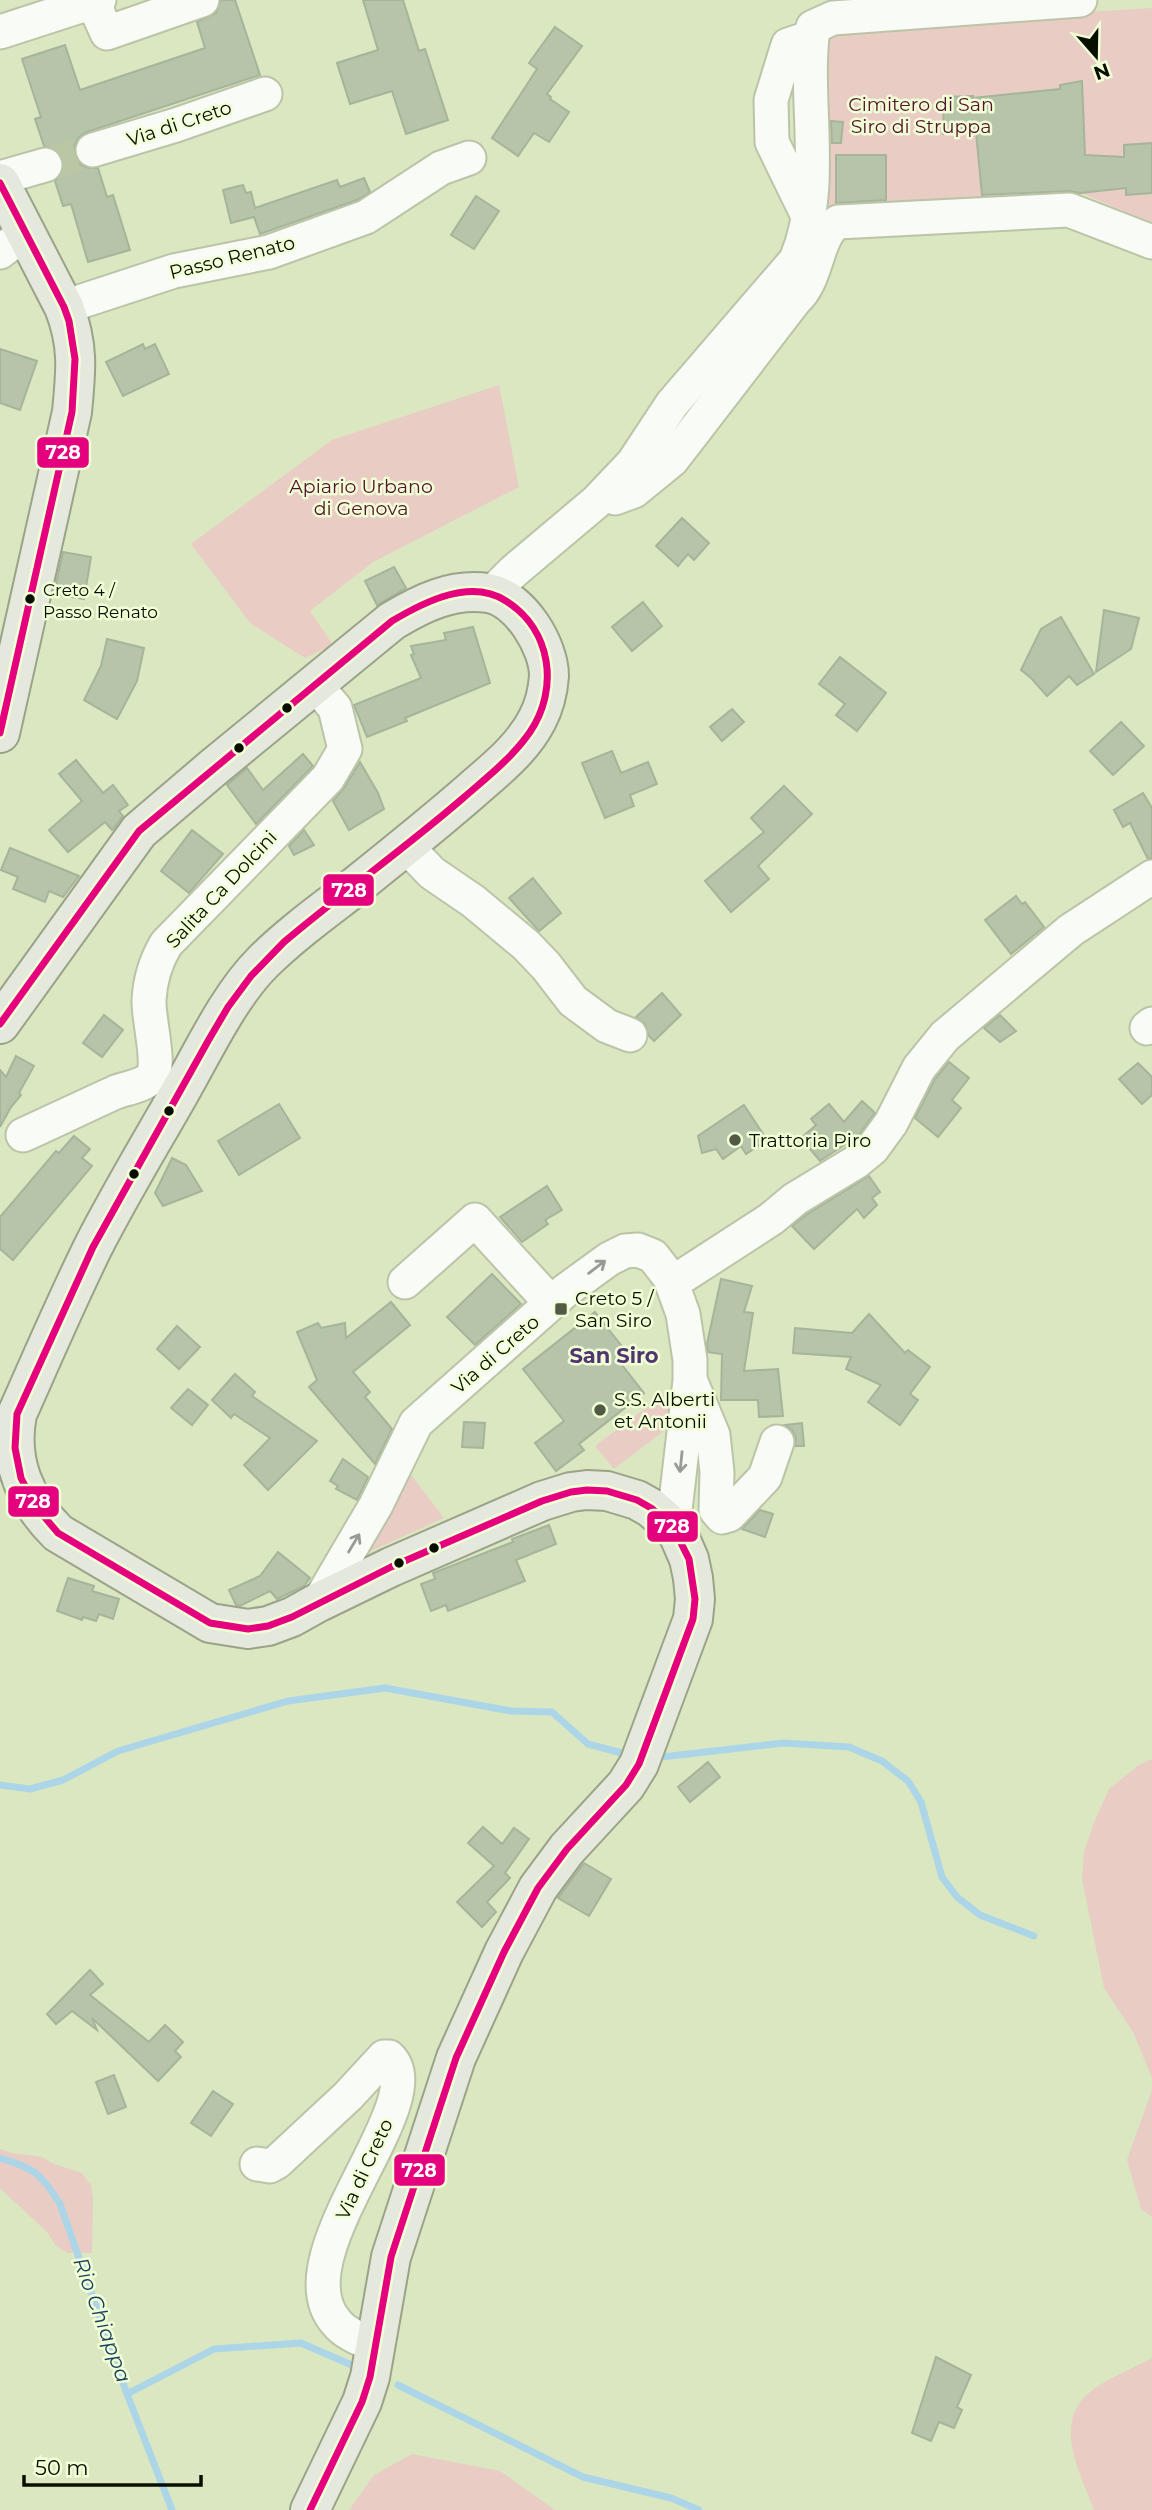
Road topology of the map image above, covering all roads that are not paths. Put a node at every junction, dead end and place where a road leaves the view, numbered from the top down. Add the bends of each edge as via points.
1 (202, 0) edge
2 (1080, 0) edge
3 (96, 1) edge
4 (0, 32) edge
5 (265, 94) dead end
6 (93, 150) tunnel mouth
7 (469, 158) dead end
8 (45, 165) tunnel mouth
9 (0, 178) edge
10 (0, 184) edge
11 (1152, 242) edge
12 (13, 243) edge
13 (64, 307) junction
14 (596, 502) junction
15 (492, 593) junction
16 (8, 660) edge
17 (325, 696) junction
18 (0, 733) edge
19 (407, 847) junction
20 (1152, 877) edge
21 (0, 1024) edge
22 (630, 1035) dead end
23 (23, 1135) dead end
24 (713, 1242) dead end
25 (670, 1278) junction
26 (405, 1282) dead end
27 (551, 1303) junction
28 (690, 1381) junction
29 (777, 1442) dead end
30 (673, 1527) junction
31 (318, 1602) junction
32 (257, 2164) dead end
33 (377, 2346) junction
34 (310, 2510) edge

1 - 3 street via 107,33
2 - 14 street via 833,18 813,27 812,37 788,46 771,100 772,142 807,214 805,239 796,260 672,404 633,463
3 - 4 street
5 - 6 street, Via di Creto
7 - 13 street, Passo Renato via 441,168 366,217 269,252 174,271
8 - 9 street
10 - 12 main road
11 - 14 street via 1069,210 838,222 826,232 806,291 673,460 634,491
12 - 13 main road
13 - 16 main road via 76,347 72,412
14 - 15 street
15 - 17 main road via 444,596 392,621
15 - 19 main road via 520,612 542,645 549,676 545,699 523,742
16 - 18 main road
17 - 21 main road via 139,831
17 - 23 street, Salita Ca Dolcini via 345,749 328,778 188,920 159,956 149,998 157,1065 153,1076
19 - 22 street via 432,873 526,945 573,1001 607,1026
19 - 31 main road via 293,936 248,978 94,1246 17,1414 13,1437 26,1492 58,1533 210,1623 248,1629 268,1626
20 - 25 street via 1071,930 945,1036 919,1068 872,1149 683,1276
24 - 25 street via 685,1260
27 -> 25 street, Via di Creto via 625,1251 653,1256
25 - 28 street, Via di Creto via 683,1314
26 - 27 street via 475,1220
31 -> 27 street, Via di Creto via 376,1505 416,1423
28 - 29 street via 713,1435 716,1510 722,1517 765,1478
28 -> 30 street, Via di Creto
30 - 31 main road via 637,1500 607,1491 570,1492 542,1501 394,1573
30 - 33 main road via 691,1568 693,1619 639,1764 626,1786 567,1849 538,1888 456,2058 391,2257
32 - 33 street, Via di Creto via 276,2162 384,2057 393,2060 398,2081 388,2122 333,2239 323,2284 325,2302 336,2323
33 - 34 main road via 362,2402

